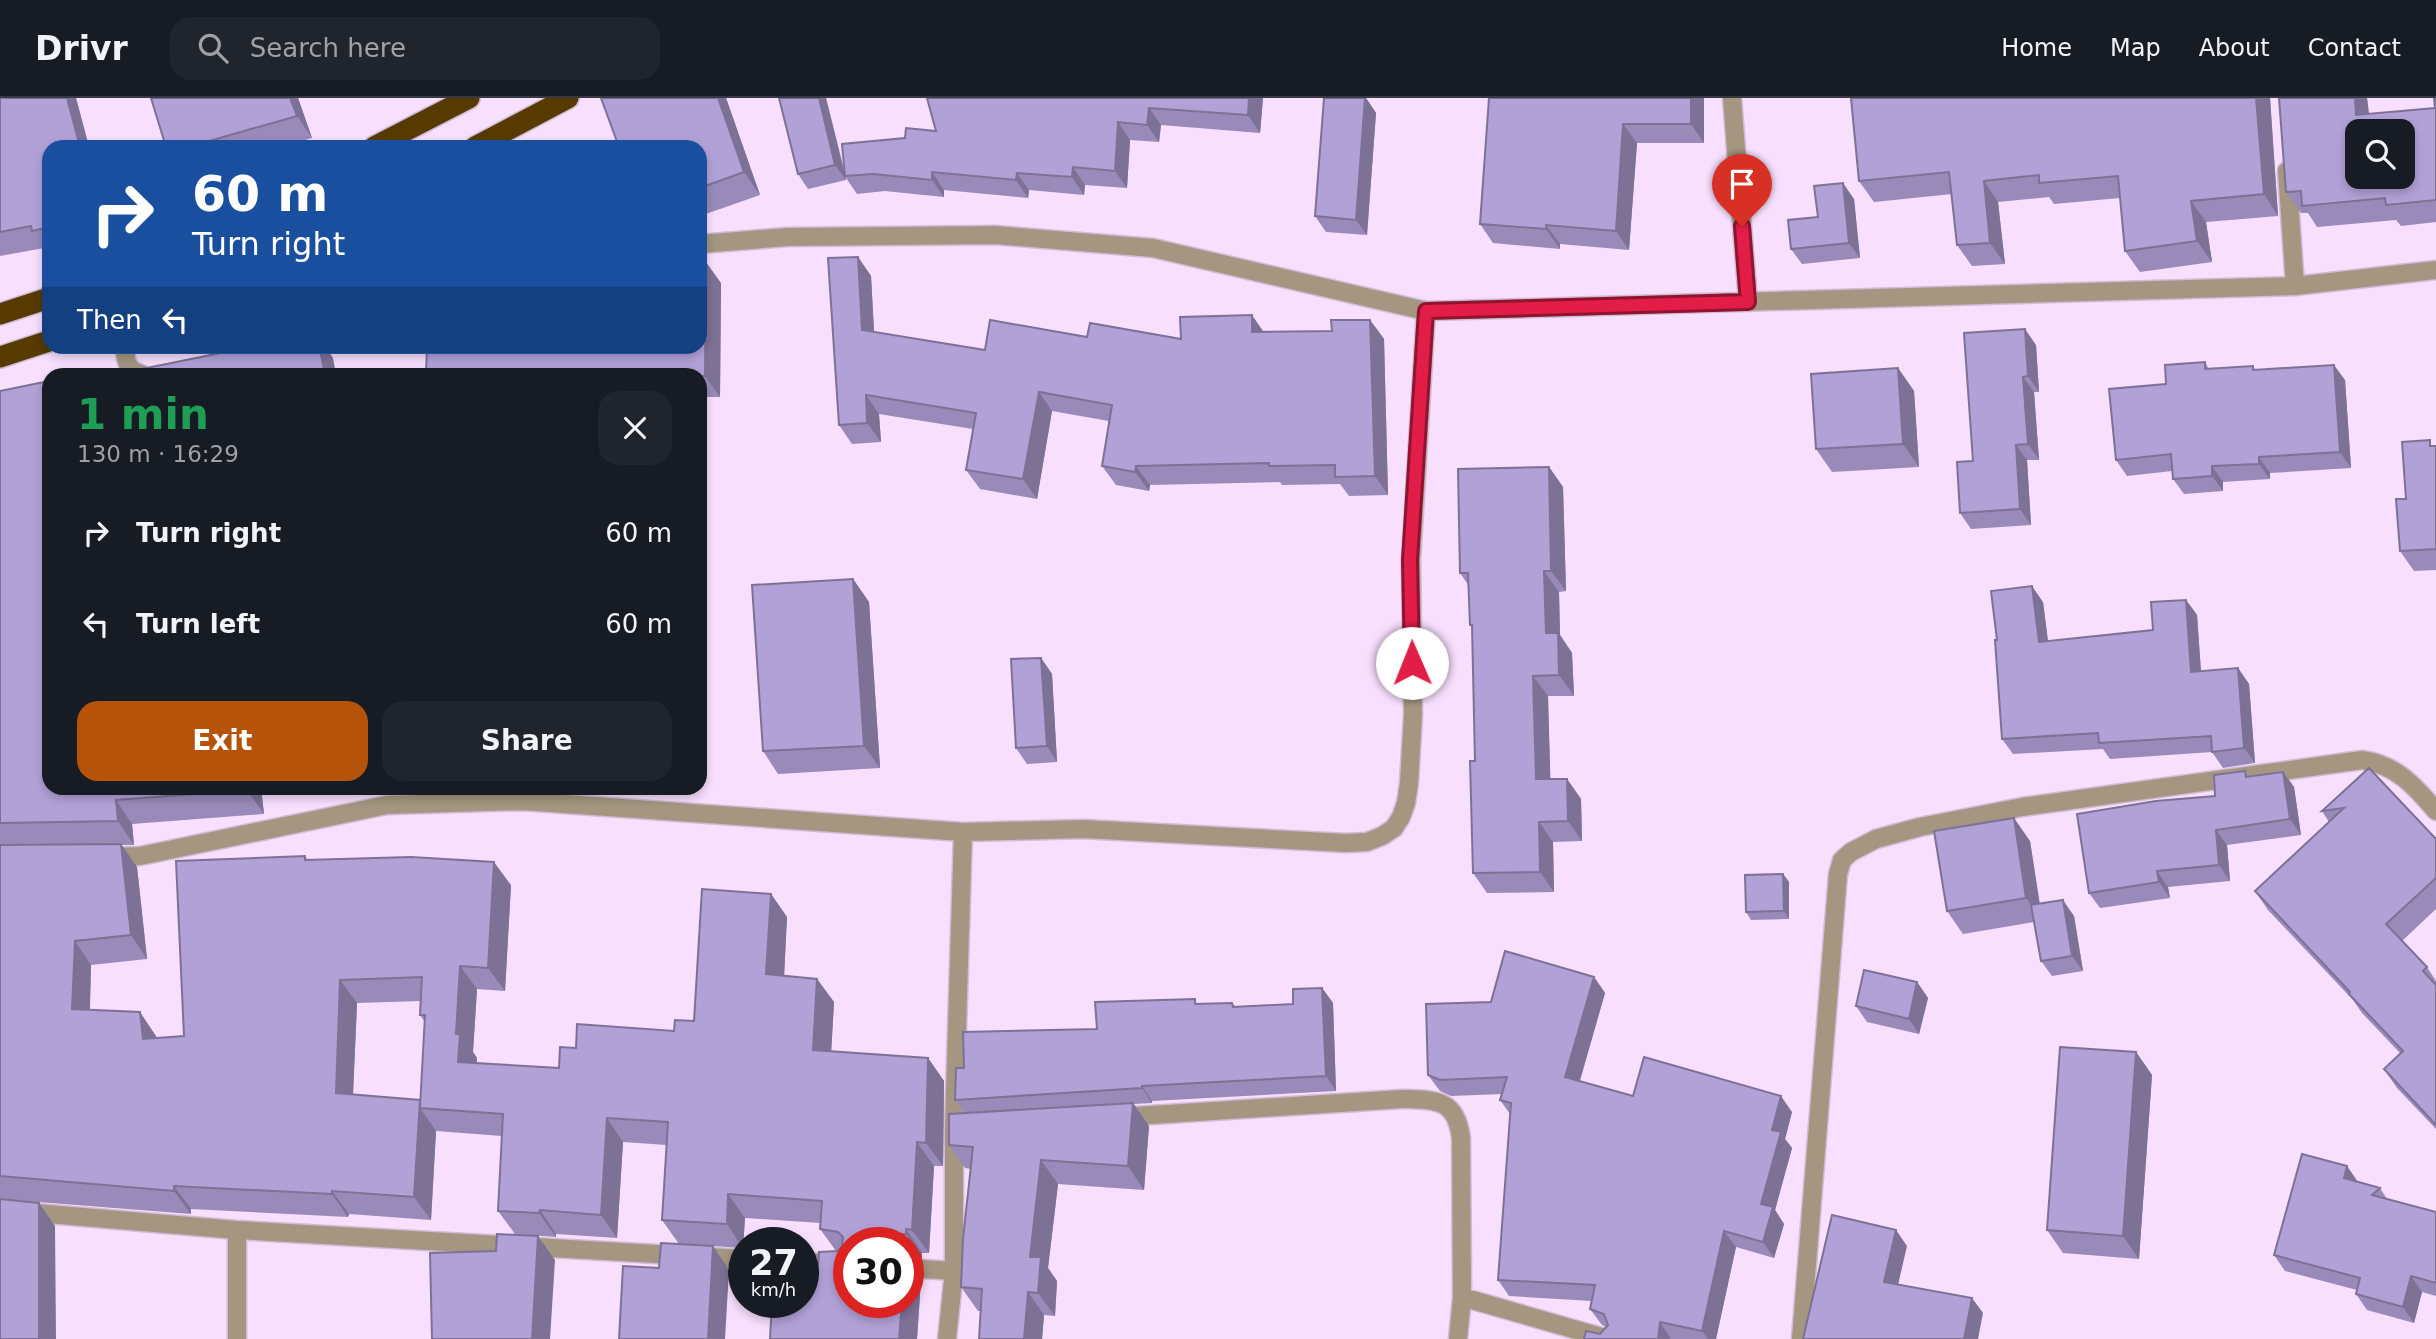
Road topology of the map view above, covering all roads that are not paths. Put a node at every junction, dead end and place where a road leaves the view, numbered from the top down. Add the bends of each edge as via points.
1 (469, 98) edge
2 (568, 98) edge
3 (1732, 98) edge
4 (388, 140) edge
5 (488, 140) edge
6 (2285, 152) edge
7 (707, 243) edge
8 (2436, 270) edge
9 (2295, 286) junction
10 (42, 300) edge
11 (1748, 302) junction
12 (1426, 311) junction
13 (0, 314) edge
14 (42, 343) edge
15 (0, 357) edge
16 (2436, 811) edge
17 (963, 832) junction
18 (89, 857) edge
19 (1107, 1118) edge
20 (0, 1210) edge
21 (237, 1230) junction
22 (728, 1258) edge
23 (924, 1269) edge
24 (954, 1271) junction
25 (1462, 1297) junction
26 (1598, 1338) edge
27 (237, 1339) edge
28 (947, 1339) edge
29 (1458, 1339) edge
30 (1801, 1339) edge

1 - 4 highway
2 - 5 highway
3 - 11 street
6 - 9 street
7 - 12 street via 787,237 995,235 1153,248
8 - 9 street
9 - 11 street
10 - 13 highway
11 - 12 street
12 - 17 street via 1410,560 1413,715 1409,783 1394,828 1367,842 1346,843 1083,829
14 - 15 highway
16 - 30 street via 2396,771 2362,760 2022,807 1920,827 1876,839 1851,852 1842,860 1838,874
17 - 18 street via 495,801 387,805 141,856
17 - 24 street via 961,1127
19 - 25 street via 1402,1099 1438,1101 1456,1114 1461,1138
20 - 21 street
21 - 22 street
21 - 27 street
23 - 24 street
24 - 28 street
25 - 26 street
25 - 29 street

